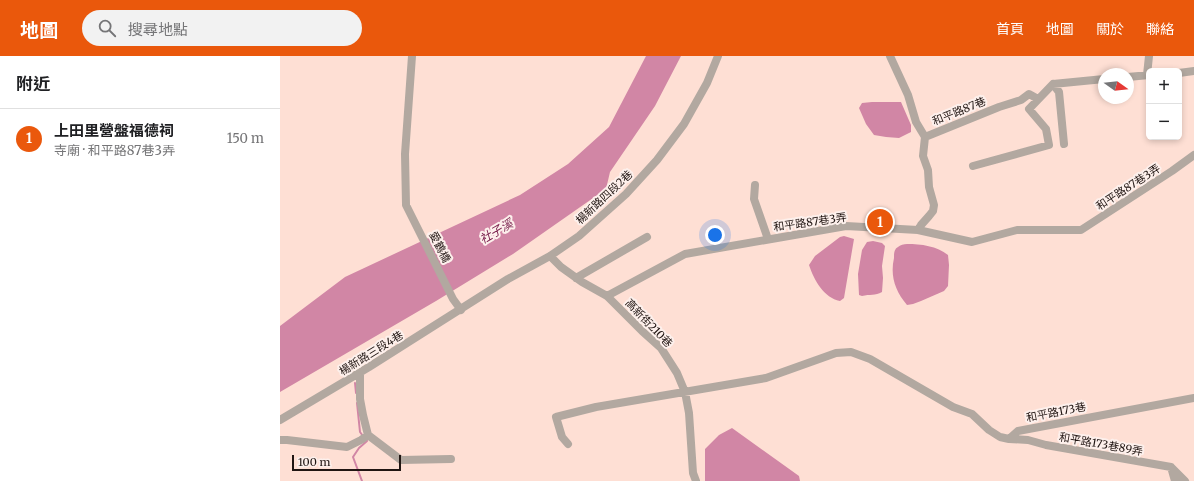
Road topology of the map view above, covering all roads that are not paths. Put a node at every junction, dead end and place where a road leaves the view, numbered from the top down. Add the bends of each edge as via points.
1 (412, 56) edge
2 (718, 56) edge
3 (890, 56) edge
4 (1149, 56) edge
5 (1148, 68) edge
6 (1194, 71) edge
7 (1182, 73) edge
8 (1146, 75) edge
9 (1134, 76) edge
10 (1098, 80) edge
11 (1053, 84) junction
12 (1038, 99) junction
13 (925, 137) junction
14 (1064, 144) dead end
15 (1194, 155) edge
16 (973, 166) dead end
17 (755, 185) dead end
18 (918, 230) junction
19 (647, 237) dead end
20 (768, 239) junction
21 (550, 256) junction
22 (576, 278) junction
23 (607, 296) junction
24 (461, 310) junction
25 (360, 373) junction
26 (684, 392) junction
27 (1194, 398) edge
28 (280, 420) edge
29 (368, 435) junction
30 (1009, 439) junction
31 (280, 440) edge
32 (568, 444) dead end
33 (451, 459) dead end
34 (1171, 467) junction
35 (696, 481) edge
36 (1175, 481) edge
37 (1185, 481) edge

1 - 24 street, 愛鶴橋 via 405,154 406,205
2 - 21 street, 楊新路四段2巷 via 707,84 684,124 658,160 626,194 579,236
3 - 13 street, 和平路87巷 via 908,95 916,122
4 - 5 street
6 - 7 street
8 - 9 street
10 - 11 street
11 - 12 street
11 - 14 street via 1059,92
12 - 13 street, 和平路87巷 via 1029,94 1021,100
12 - 16 street via 1029,109 1046,129 1049,145
13 - 18 street via 923,156 934,205 933,211
15 - 18 street, 和平路87巷3弄 via 1081,230 1017,230 972,242
17 - 20 street via 754,198
18 - 20 street, 和平路87巷3弄 via 846,226
19 - 22 street
20 - 23 street, 和平路87巷3弄 via 685,254
21 - 22 street, 高新街210巷
21 - 24 street, 楊新路四段2巷 via 508,279
22 - 23 street, 高新街210巷
23 - 26 street, 高新街210巷 via 661,348 677,373
24 - 25 street, 楊新路三段4巷
25 - 28 street, 楊新路三段4巷
25 - 29 street via 360,399
26 - 30 street via 766,378 836,353 851,352 870,358 953,407 972,414 989,430
26 - 32 street via 596,407 556,417 562,437
26 - 35 street, 高新街210巷 via 690,413 693,473
27 - 30 street, 和平路173巷 via 1018,431
29 - 31 street via 347,447
29 - 33 street via 401,460
30 - 34 street, 和平路173巷89弄 via 1028,440
34 - 36 street
34 - 37 street

